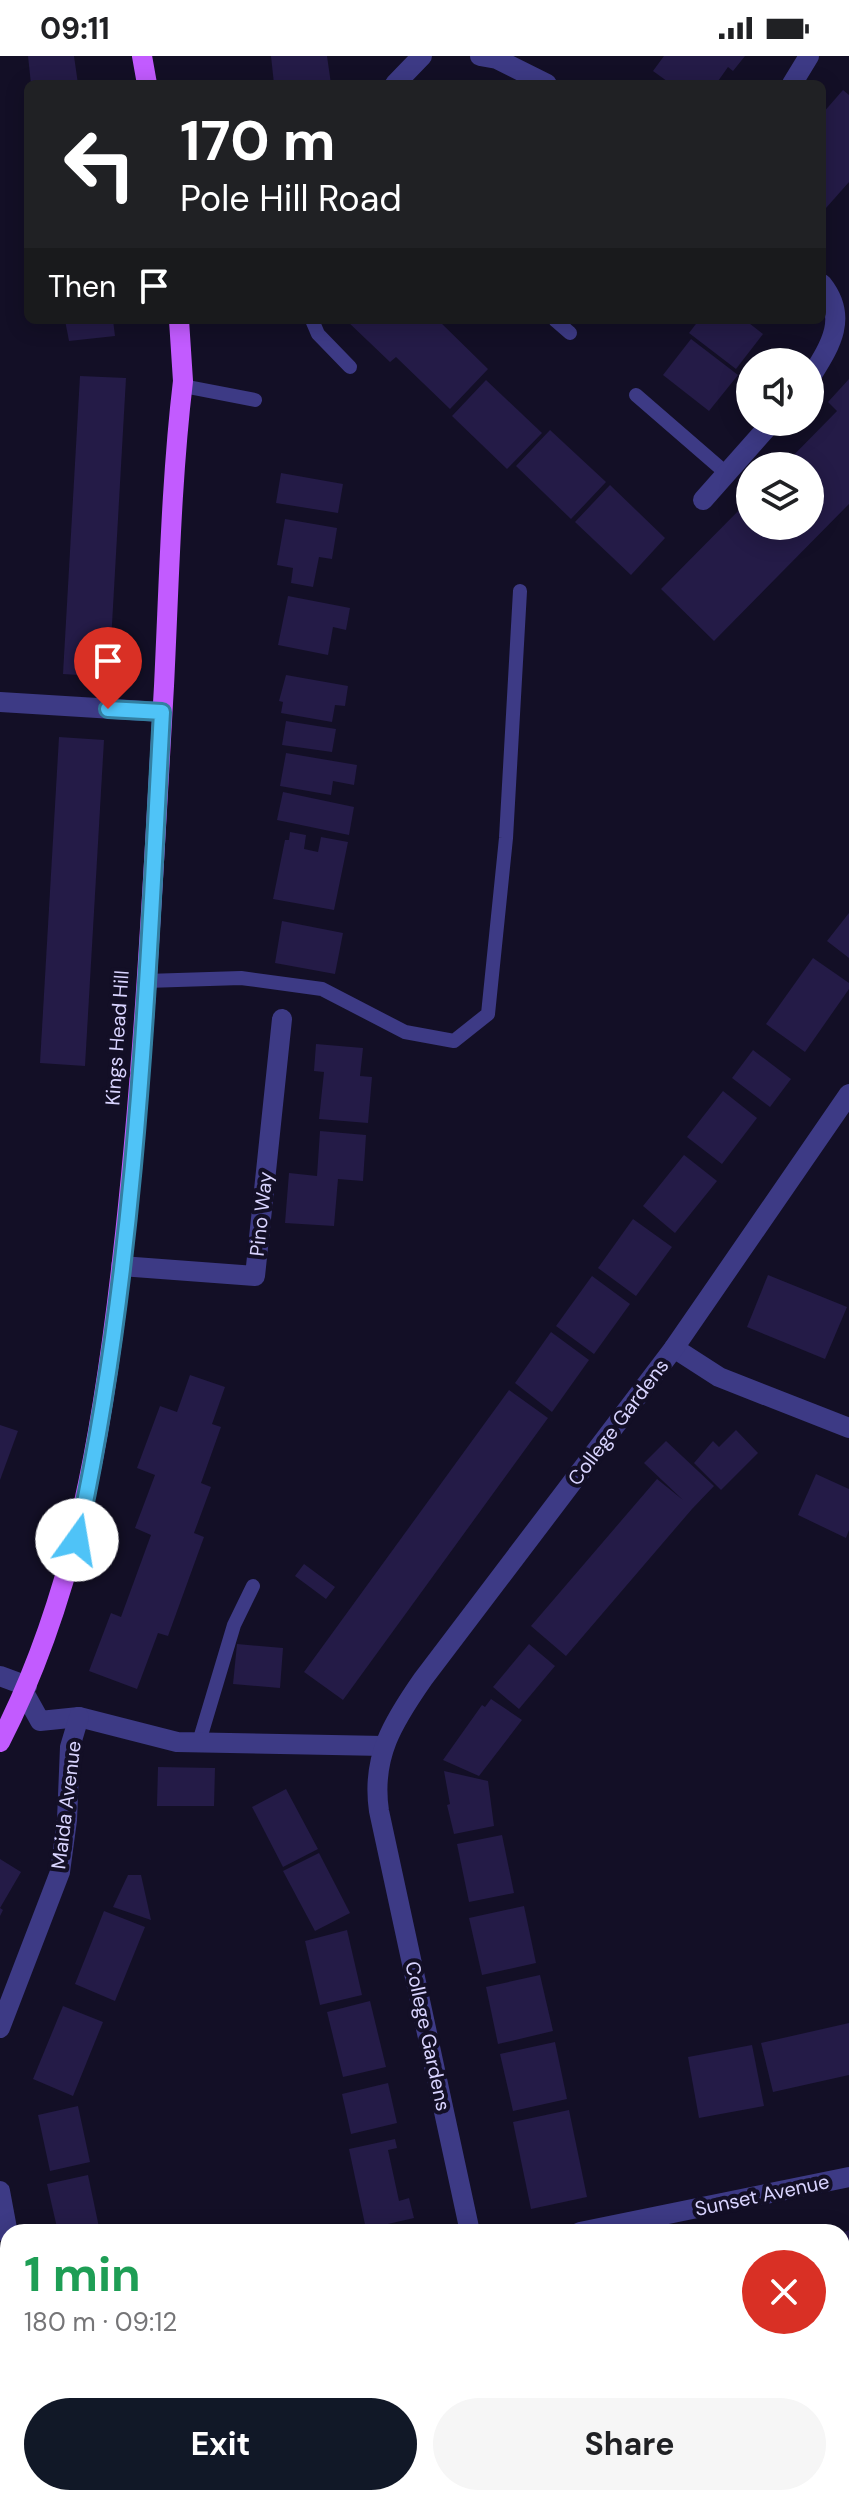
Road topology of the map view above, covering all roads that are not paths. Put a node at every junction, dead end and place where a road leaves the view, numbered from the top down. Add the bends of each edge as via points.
1 (142, 56) edge
2 (422, 56) edge
3 (480, 56) edge
4 (809, 56) edge
5 (146, 80) edge
6 (399, 80) edge
7 (539, 80) edge
8 (794, 80) edge
9 (826, 289) edge
10 (843, 319) edge
11 (179, 324) edge
12 (314, 324) edge
13 (560, 324) edge
14 (570, 333) dead end
15 (824, 356) edge
16 (350, 367) dead end
17 (183, 386) junction
18 (636, 395) dead end
19 (255, 400) dead end
20 (759, 436) edge
21 (726, 473) junction
22 (703, 500) dead end
23 (520, 591) dead end
24 (0, 702) edge
25 (162, 712) junction
26 (146, 981) junction
27 (282, 1019) dead end
28 (849, 1094) edge
29 (121, 1266) junction
30 (674, 1348) junction
31 (849, 1428) edge
32 (253, 1586) dead end
33 (0, 1676) edge
34 (26, 1690) junction
35 (79, 1717) junction
36 (0, 1742) edge
37 (199, 1742) junction
38 (384, 1746) junction
39 (0, 2028) edge
40 (849, 2177) edge
41 (0, 2191) edge
42 (6, 2224) edge
43 (468, 2224) edge
44 (619, 2224) edge

1 - 5 main road
2 - 6 street
3 - 7 street
4 - 8 street
9 - 10 street
10 - 15 street
11 - 17 main road, Kings Head Hill
12 - 16 lane
13 - 14 lane
17 - 19 lane
17 - 25 main road, Kings Head Hill
18 - 21 lane
20 - 21 street
21 - 22 street
23 - 26 lane via 506,838 488,1014 454,1041 405,1032 322,989 241,978
24 - 25 street
25 - 26 main road, Kings Head Hill
26 - 29 main road, Kings Head Hill
27 - 29 street, Pino Way via 255,1276
28 - 30 street, College Gardens
29 - 34 main road, Kings Head Hill via 108,1381 77,1540
30 - 31 street via 719,1377
30 - 38 street, College Gardens via 423,1679
32 - 37 lane via 234,1625
33 - 34 street
34 - 35 street via 40,1721
34 - 36 main road, Kings Head Hill
35 - 37 street via 177,1742
35 - 39 street, Maida Avenue via 70,1747 60,1872
37 - 38 street
38 - 43 street, College Gardens via 375,1787 379,1811
40 - 44 street, Sunset Avenue
41 - 42 street

